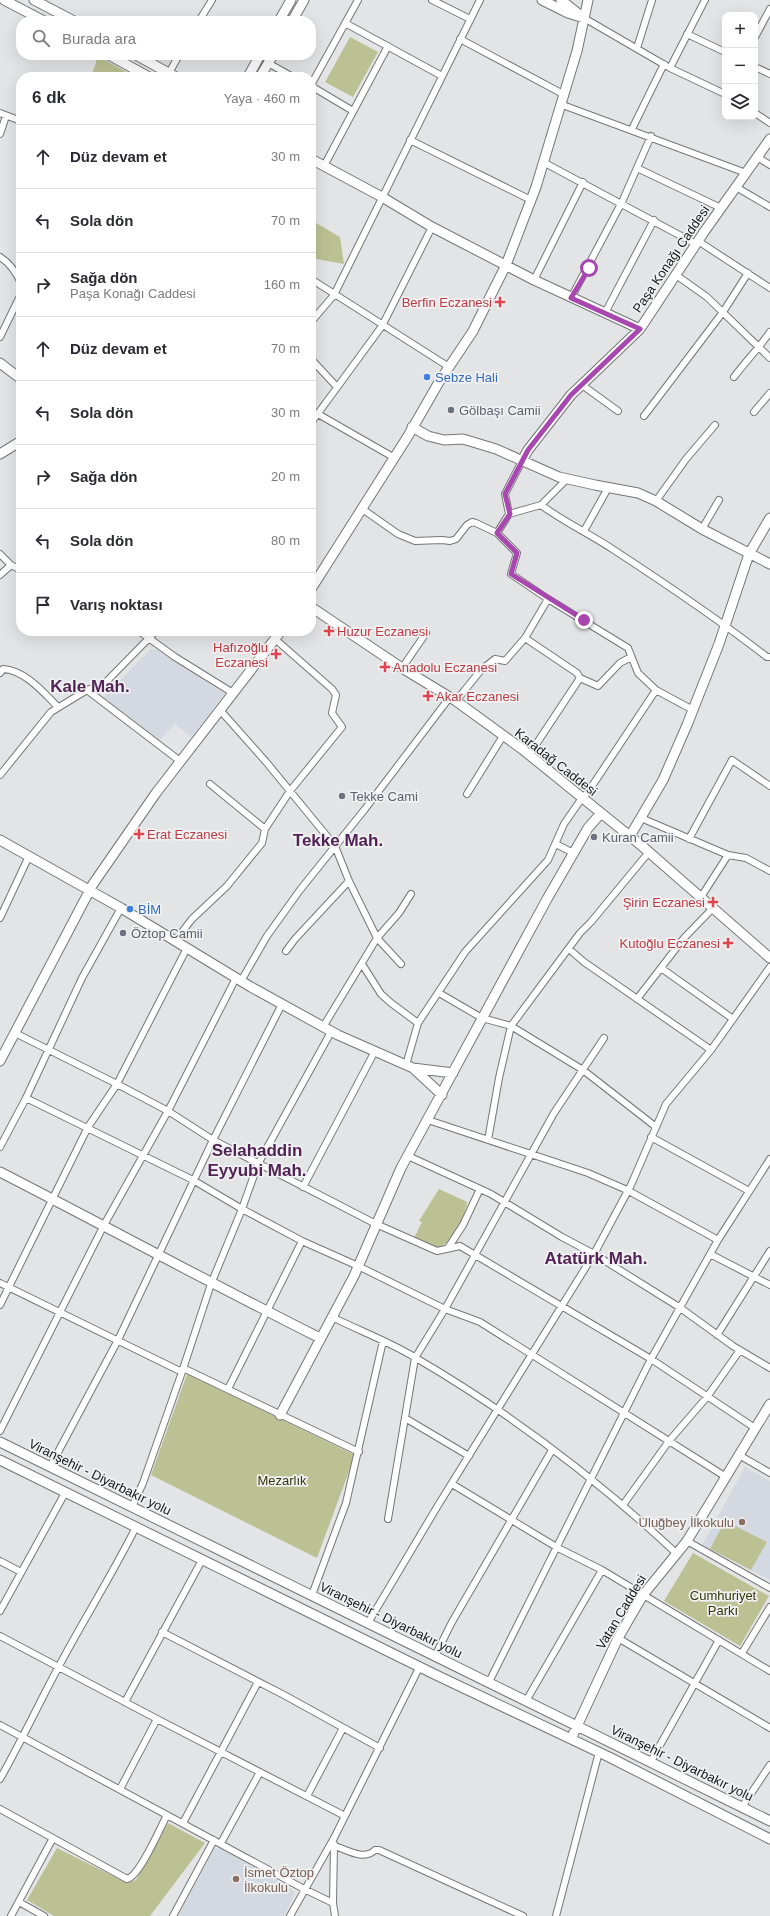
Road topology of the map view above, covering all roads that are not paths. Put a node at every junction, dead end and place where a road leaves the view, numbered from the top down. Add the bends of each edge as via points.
1 (4, 0) edge
2 (34, 0) edge
3 (212, 0) edge
4 (291, 0) edge
5 (304, 0) edge
6 (358, 0) edge
7 (432, 0) edge
8 (480, 0) edge
9 (542, 0) edge
10 (561, 0) edge
11 (588, 0) edge
12 (652, 0) edge
13 (705, 0) edge
14 (770, 10) edge
15 (34, 16) edge
16 (64, 16) edge
17 (202, 16) edge
18 (282, 16) edge
19 (295, 16) edge
20 (584, 18) junction
21 (470, 19) junction
22 (345, 23) junction
23 (758, 32) edge
24 (687, 34) junction
25 (460, 39) junction
26 (388, 46) junction
27 (637, 48) junction
28 (722, 51) edge
29 (118, 60) edge
30 (145, 60) edge
31 (178, 60) edge
32 (257, 60) edge
33 (270, 60) edge
34 (268, 64) junction
35 (664, 64) junction
36 (670, 68) junction
37 (758, 68) edge
38 (141, 72) edge
39 (167, 72) edge
40 (174, 72) edge
41 (251, 72) edge
42 (263, 72) edge
43 (283, 72) edge
44 (770, 74) edge
45 (442, 76) junction
46 (316, 77) edge
47 (316, 89) edge
48 (722, 93) edge
49 (563, 94) junction
50 (560, 104) junction
51 (353, 112) junction
52 (3, 115) edge
53 (758, 115) edge
54 (16, 119) edge
55 (770, 123) edge
56 (632, 129) junction
57 (0, 134) edge
58 (651, 136) junction
59 (770, 139) edge
60 (410, 140) junction
61 (758, 157) junction
62 (316, 162) edge
63 (543, 162) junction
64 (770, 165) edge
65 (324, 166) junction
66 (637, 168) junction
67 (746, 172) junction
68 (583, 182) junction
69 (736, 187) junction
70 (382, 197) junction
71 (531, 200) junction
72 (622, 202) junction
73 (770, 207) edge
74 (721, 208) junction
75 (654, 220) junction
76 (432, 227) junction
77 (697, 242) junction
78 (0, 257) edge
79 (506, 265) junction
80 (16, 273) edge
81 (748, 273) junction
82 (676, 275) junction
83 (534, 280) junction
84 (316, 282) edge
85 (770, 288) edge
86 (334, 295) junction
87 (571, 298) junction
88 (16, 304) edge
89 (605, 312) junction
90 (723, 312) junction
91 (316, 316) edge
92 (382, 326) junction
93 (640, 329) junction
94 (770, 332) edge
95 (0, 337) edge
96 (760, 347) junction
97 (770, 358) edge
98 (0, 363) edge
99 (316, 364) edge
100 (449, 367) junction
101 (16, 375) edge
102 (734, 377) dead end
103 (582, 385) junction
104 (337, 387) junction
105 (770, 393) edge
106 (618, 411) dead end
107 (754, 412) dead end
108 (318, 414) junction
109 (644, 416) dead end
110 (316, 417) edge
111 (715, 425) dead end
112 (412, 427) junction
113 (16, 444) edge
114 (0, 454) edge
115 (393, 457) junction
116 (523, 459) junction
117 (567, 478) junction
118 (608, 488) junction
119 (719, 500) dead end
120 (656, 501) junction
121 (541, 505) junction
122 (361, 508) junction
123 (510, 514) junction
124 (770, 518) edge
125 (702, 529) junction
126 (584, 531) junction
127 (497, 533) junction
128 (0, 554) edge
129 (749, 554) junction
130 (770, 563) edge
131 (11, 565) junction
132 (16, 568) edge
133 (0, 575) edge
134 (316, 581) edge
135 (548, 599) junction
136 (316, 609) edge
137 (726, 625) junction
138 (426, 634) dead end
139 (144, 636) edge
140 (152, 636) edge
141 (277, 636) edge
142 (525, 638) junction
143 (275, 639) junction
144 (148, 640) junction
145 (631, 657) junction
146 (770, 657) edge
147 (402, 668) junction
148 (0, 673) edge
149 (580, 678) junction
150 (88, 690) junction
151 (656, 690) junction
152 (233, 693) junction
153 (453, 699) junction
154 (58, 707) junction
155 (220, 710) junction
156 (693, 710) junction
157 (503, 736) junction
158 (529, 755) junction
159 (180, 761) junction
160 (0, 775) edge
161 (210, 784) dead end
162 (770, 786) edge
163 (290, 791) junction
164 (467, 794) dead end
165 (582, 798) junction
166 (600, 813) junction
167 (640, 818) junction
168 (265, 829) junction
169 (630, 836) junction
170 (689, 839) junction
171 (0, 840) edge
172 (556, 844) junction
173 (335, 846) junction
174 (649, 852) junction
175 (573, 853) junction
176 (728, 855) junction
177 (29, 856) junction
178 (770, 871) edge
179 (349, 881) junction
180 (90, 891) junction
181 (411, 894) dead end
182 (701, 897) junction
183 (121, 908) junction
184 (713, 908) junction
185 (0, 918) edge
186 (377, 938) junction
187 (176, 941) junction
188 (187, 948) junction
189 (569, 949) junction
190 (286, 951) dead end
191 (770, 958) edge
192 (362, 964) junction
193 (401, 964) dead end
194 (770, 967) edge
195 (661, 968) junction
196 (239, 980) junction
197 (439, 993) junction
198 (637, 999) junction
199 (282, 1004) junction
200 (482, 1018) junction
201 (733, 1019) junction
202 (418, 1023) junction
203 (510, 1026) junction
204 (327, 1029) junction
205 (15, 1032) junction
206 (604, 1038) dead end
207 (48, 1050) junction
208 (711, 1050) junction
209 (375, 1051) junction
210 (0, 1061) edge
211 (410, 1066) junction
212 (582, 1070) junction
213 (453, 1073) junction
214 (117, 1084) junction
215 (442, 1095) junction
216 (26, 1098) junction
217 (168, 1111) junction
218 (428, 1120) junction
219 (88, 1127) junction
220 (656, 1127) junction
221 (651, 1137) junction
222 (213, 1140) junction
223 (488, 1140) junction
224 (0, 1147) edge
225 (530, 1154) junction
226 (143, 1155) junction
227 (408, 1156) junction
228 (770, 1159) edge
229 (258, 1164) junction
230 (0, 1172) edge
231 (193, 1180) junction
232 (302, 1187) junction
233 (480, 1189) junction
234 (628, 1190) junction
235 (749, 1190) junction
236 (51, 1198) junction
237 (504, 1202) junction
238 (242, 1209) junction
239 (376, 1224) junction
240 (104, 1225) junction
241 (718, 1240) junction
242 (302, 1241) junction
243 (448, 1248) junction
244 (770, 1251) edge
245 (159, 1254) junction
246 (594, 1254) junction
247 (710, 1254) junction
248 (475, 1255) junction
249 (358, 1266) junction
250 (754, 1276) junction
251 (0, 1283) edge
252 (211, 1284) junction
253 (770, 1285) edge
254 (9, 1288) junction
255 (0, 1306) edge
256 (563, 1306) junction
257 (679, 1307) junction
258 (444, 1310) junction
259 (266, 1311) junction
260 (61, 1312) junction
261 (332, 1317) junction
262 (717, 1335) junction
263 (320, 1338) junction
264 (118, 1340) junction
265 (383, 1341) junction
266 (740, 1350) junction
267 (531, 1356) junction
268 (415, 1358) junction
269 (651, 1359) junction
270 (770, 1368) edge
271 (183, 1370) junction
272 (228, 1389) junction
273 (707, 1397) junction
274 (770, 1404) edge
275 (498, 1409) junction
276 (624, 1413) junction
277 (280, 1415) junction
278 (405, 1418) junction
279 (755, 1428) junction
280 (0, 1431) edge
281 (669, 1441) junction
282 (0, 1442) edge
283 (552, 1450) junction
284 (359, 1452) junction
285 (739, 1455) junction
286 (469, 1456) junction
287 (0, 1460) edge
288 (50, 1467) junction
289 (770, 1473) edge
290 (726, 1477) junction
291 (591, 1479) junction
292 (452, 1484) junction
293 (65, 1493) junction
294 (623, 1505) junction
295 (132, 1507) junction
296 (388, 1519) dead end
297 (512, 1520) junction
298 (136, 1527) junction
299 (687, 1541) junction
300 (558, 1548) junction
301 (676, 1553) junction
302 (202, 1560) junction
303 (0, 1561) edge
304 (602, 1570) junction
305 (22, 1572) junction
306 (770, 1588) edge
307 (312, 1595) junction
308 (643, 1595) junction
309 (770, 1607) edge
310 (0, 1611) edge
311 (368, 1623) junction
312 (162, 1632) junction
313 (0, 1636) edge
314 (618, 1638) junction
315 (719, 1640) junction
316 (742, 1653) junction
317 (435, 1656) junction
318 (420, 1666) junction
319 (58, 1667) junction
320 (770, 1671) edge
321 (258, 1682) junction
322 (489, 1682) junction
323 (694, 1684) junction
324 (526, 1701) junction
325 (125, 1702) junction
326 (157, 1719) junction
327 (0, 1725) edge
328 (577, 1726) junction
329 (343, 1728) junction
330 (770, 1728) edge
331 (24, 1738) junction
332 (571, 1739) junction
333 (380, 1748) junction
334 (221, 1752) junction
335 (599, 1752) junction
336 (650, 1763) junction
337 (770, 1765) edge
338 (260, 1772) junction
339 (0, 1779) edge
340 (120, 1789) junction
341 (307, 1796) junction
342 (742, 1808) junction
343 (0, 1809) edge
344 (167, 1815) junction
345 (346, 1816) junction
346 (770, 1821) edge
347 (183, 1823) junction
348 (53, 1838) junction
349 (334, 1838) junction
350 (770, 1839) edge
351 (214, 1840) junction
352 (221, 1843) junction
353 (335, 1846) junction
354 (304, 1889) junction
355 (19, 1902) junction
356 (333, 1903) junction
357 (11, 1916) edge
358 (44, 1916) edge
359 (173, 1916) edge
360 (290, 1916) edge
361 (335, 1916) edge
362 (523, 1916) edge
363 (556, 1916) edge

1 - 15 street
2 - 16 street
3 - 17 street
4 - 18 street
5 - 19 street
6 - 22 street
7 - 21 street
8 - 21 street
9 - 20 street
10 - 20 street
11 - 20 street
12 - 27 street
13 - 24 street
14 - 23 street
20 - 27 street
20 - 49 street via 577,51
21 - 25 street
22 - 26 street
22 - 46 street
24 - 28 street
24 - 36 street
25 - 45 street
25 - 49 street
26 - 45 street
26 - 51 street
27 - 35 street
29 - 38 street
30 - 39 street
31 - 40 street
32 - 41 street
33 - 34 street
34 - 42 street
34 - 43 street
35 - 36 street
35 - 56 street
36 - 48 street
37 - 44 street
45 - 60 street
47 - 51 street
49 - 50 street
50 - 56 street
50 - 63 street
51 - 65 street
52 - 54 street
52 - 57 street
53 - 55 street
56 - 58 street
58 - 66 street
58 - 67 street
59 - 61 street, Paşa Konağı Caddesi
60 - 70 street
60 - 71 street
61 - 64 street
61 - 67 street, Paşa Konağı Caddesi
62 - 65 street
63 - 68 street
63 - 71 street
65 - 70 street
66 - 72 street
66 - 74 street
67 - 69 street, Paşa Konağı Caddesi
68 - 72 street
68 - 83 street
69 - 73 street
69 - 74 street, Paşa Konağı Caddesi
70 - 76 street
70 - 86 street
71 - 79 street
72 - 75 street
72 - 87 street
74 - 77 street, Paşa Konağı Caddesi
75 - 77 street
75 - 89 street
76 - 79 street
76 - 92 street
77 - 81 street
77 - 82 street, Paşa Konağı Caddesi
78 - 80 street
79 - 83 street
79 - 100 street via 473,331
81 - 85 street
81 - 90 street
82 - 90 street
82 - 93 street, Paşa Konağı Caddesi
83 - 87 street
84 - 86 street
86 - 91 street
86 - 92 street
87 - 89 street
88 - 95 street
89 - 93 street
90 - 96 street
90 - 109 street
92 - 100 street
92 - 104 street
93 - 103 street, Paşa Konağı Caddesi
94 - 96 street
96 - 97 street
96 - 102 street via 751,354
98 - 101 street
99 - 104 street
100 - 112 street
103 - 106 street
103 - 116 street, Paşa Konağı Caddesi via 566,401
104 - 108 street
105 - 107 street
108 - 110 street
108 - 115 street
111 - 120 street via 686,459
112 - 115 street
112 - 116 street via 428,436 444,440 464,439
113 - 114 street
115 - 122 street
116 - 117 street
116 - 123 street via 505,494
117 - 118 street
117 - 121 street
118 - 120 street via 638,493
118 - 126 street
119 - 125 street
120 - 125 street
121 - 123 street
121 - 126 street
122 - 127 street via 398,534 415,541 450,541 456,539 472,522
122 - 134 street
123 - 127 street
124 - 129 street
125 - 129 street
126 - 137 street
127 - 135 street via 517,553 511,574
128 - 131 street
129 - 130 street
129 - 137 street
131 - 132 street
131 - 133 street
135 - 142 street
135 - 145 street via 628,648
136 - 147 street, Karadağ Caddesi
137 - 146 street
137 - 156 street
138 - 147 street
139 - 144 street
140 - 144 street
141 - 143 street
142 - 149 street via 577,673
142 - 153 street via 505,661 494,659
143 - 152 street
143 - 163 street via 336,695 332,713 342,727
144 - 150 street via 104,684
144 - 152 street
145 - 149 street via 620,663 598,686
145 - 151 street via 638,673
147 - 153 street, Karadağ Caddesi
148 - 154 street via 3,669 8,669 28,678
149 - 158 street
150 - 154 street
150 - 159 street
151 - 156 street
151 - 165 street
152 - 155 street
153 - 157 street, Karadağ Caddesi
153 - 173 street
154 - 160 street
155 - 159 street
155 - 163 street
156 - 167 street via 663,780
157 - 158 street, Karadağ Caddesi
157 - 164 street
158 - 165 street, Karadağ Caddesi
159 - 180 street
161 - 168 street
162 - 170 street via 732,760
163 - 168 street
163 - 173 street
165 - 166 street, Karadağ Caddesi
165 - 172 street via 564,824
166 - 169 street, Karadağ Caddesi
166 - 175 street
167 - 169 street
167 - 170 street
168 - 187 street via 262,844 227,886 192,919
169 - 174 street, Karadağ Caddesi
170 - 176 street
171 - 177 street
172 - 175 street
172 - 197 street via 537,874 465,952
173 - 179 street
173 - 196 street via 267,936
174 - 182 street, Karadağ Caddesi
174 - 189 street
175 - 200 street
176 - 178 street via 746,858
176 - 182 street
177 - 180 street
177 - 185 street
179 - 186 street
179 - 190 street
180 - 183 street
180 - 205 street
181 - 186 street via 399,913
182 - 184 street, Karadağ Caddesi
183 - 187 street
183 - 207 street via 82,978
184 - 191 street, Karadağ Caddesi
184 - 195 street via 684,938
186 - 192 street
186 - 193 street
187 - 188 street
188 - 196 street
188 - 214 street
189 - 198 street
189 - 203 street
192 - 202 street via 381,994
192 - 204 street
194 - 201 street
195 - 198 street
195 - 201 street
196 - 199 street
196 - 217 street
197 - 200 street
197 - 202 street
198 - 208 street
199 - 204 street
199 - 222 street
200 - 203 street
200 - 213 street
201 - 208 street
202 - 211 street
203 - 212 street
203 - 223 street
204 - 209 street
204 - 229 street
205 - 207 street
205 - 210 street
206 - 212 street
207 - 214 street
207 - 216 street
208 - 220 street via 666,1104
209 - 211 street
209 - 232 street
211 - 213 street
211 - 215 street
212 - 220 street
212 - 225 street
213 - 215 street
214 - 217 street
214 - 219 street
215 - 218 street
216 - 219 street
216 - 224 street
217 - 222 street
217 - 226 street
218 - 223 street
218 - 227 street
219 - 226 street
219 - 236 street
220 - 221 street
221 - 234 street
221 - 235 street
222 - 229 street
222 - 231 street
223 - 225 street
225 - 234 street via 588,1173
225 - 237 street
226 - 231 street
226 - 240 street
227 - 233 street
227 - 239 street
228 - 235 street
229 - 232 street
229 - 238 street
230 - 236 street
231 - 238 street
231 - 245 street
232 - 239 street
233 - 237 street
233 - 243 street via 463,1225
234 - 241 street
234 - 246 street
235 - 241 street
236 - 240 street
236 - 254 street
237 - 246 street via 562,1238
237 - 248 street
238 - 242 street
238 - 252 street
239 - 243 street via 437,1251
239 - 249 street
240 - 245 street
240 - 260 street
241 - 247 street
242 - 249 street
242 - 259 street
243 - 248 street via 460,1246
244 - 250 street
245 - 252 street
245 - 264 street
246 - 256 street
246 - 257 street
247 - 250 street
247 - 257 street
248 - 256 street
248 - 258 street
249 - 258 street
249 - 261 street
250 - 253 street
250 - 262 street
251 - 254 street
252 - 259 street
252 - 271 street
254 - 255 street
254 - 260 street
256 - 267 street
256 - 269 street
257 - 262 street
257 - 269 street
258 - 267 street via 480,1322
258 - 268 street
259 - 263 street
259 - 272 street
260 - 264 street
260 - 280 street
261 - 263 street
261 - 265 street
262 - 266 street
263 - 277 street
264 - 271 street
264 - 288 street
265 - 268 street
265 - 284 street
266 - 270 street
266 - 273 street
267 - 275 street
267 - 276 street
268 - 275 street
268 - 278 street
269 - 273 street
269 - 276 street
271 - 272 street
271 - 295 street
272 - 277 street
273 - 279 street
273 - 281 street
274 - 279 street, Vatan Caddesi
275 - 283 street
275 - 286 street
276 - 281 street
276 - 291 street
277 - 284 street
278 - 286 street
278 - 296 street
279 - 285 street, Vatan Caddesi
281 - 290 street
281 - 294 street
282 - 288 street, Viranşehir - Diyarbakır yolu
283 - 291 street
283 - 297 street
284 - 307 street via 346,1503
285 - 289 street
285 - 290 street, Vatan Caddesi
286 - 292 street
287 - 293 street, Viranşehir - Diyarbakır yolu
288 - 295 street, Viranşehir - Diyarbakır yolu
290 - 299 street, Vatan Caddesi
291 - 294 street
291 - 300 street
292 - 297 street
292 - 311 street
293 - 298 street, Viranşehir - Diyarbakır yolu
293 - 305 street
294 - 301 street
295 - 307 street, Viranşehir - Diyarbakır yolu
297 - 300 street
297 - 317 street
298 - 302 street, Viranşehir - Diyarbakır yolu
298 - 319 street
299 - 301 street, Vatan Caddesi
299 - 306 street
300 - 304 street
300 - 322 street
301 - 308 street, Vatan Caddesi
302 - 312 street
302 - 318 street, Viranşehir - Diyarbakır yolu
303 - 305 street
304 - 308 street
304 - 324 street
305 - 310 street
307 - 311 street, Viranşehir - Diyarbakır yolu
308 - 314 street, Vatan Caddesi
308 - 315 street
309 - 316 street
311 - 317 street, Viranşehir - Diyarbakır yolu
312 - 321 street
312 - 325 street
313 - 319 street
314 - 323 street
314 - 328 street, Vatan Caddesi
315 - 316 street
315 - 323 street
316 - 320 street
317 - 322 street, Viranşehir - Diyarbakır yolu
318 - 332 street, Viranşehir - Diyarbakır yolu
318 - 333 street
319 - 325 street
319 - 331 street
321 - 329 street
321 - 334 street
322 - 324 street, Viranşehir - Diyarbakır yolu
323 - 330 street
323 - 336 street
324 - 328 street, Viranşehir - Diyarbakır yolu
325 - 326 street
326 - 334 street
326 - 340 street
327 - 331 street
328 - 332 street, Vatan Caddesi
328 - 336 street, Viranşehir - Diyarbakır yolu
329 - 333 street
329 - 341 street
331 - 339 street
331 - 340 street
332 - 335 street, Viranşehir - Diyarbakır yolu
333 - 345 street
334 - 338 street
334 - 347 street
335 - 350 street, Viranşehir - Diyarbakır yolu
335 - 363 street
336 - 342 street, Viranşehir - Diyarbakır yolu
337 - 342 street
338 - 341 street
338 - 352 street
340 - 344 street
341 - 345 street
342 - 346 street, Viranşehir - Diyarbakır yolu
343 - 348 street
344 - 347 street
344 - 348 street via 141,1865 131,1878 127,1879
345 - 349 street
347 - 351 street
348 - 355 street
349 - 353 street
349 - 354 street
351 - 352 street
351 - 359 street
352 - 354 street
353 - 356 street
353 - 362 street via 365,1856 379,1850
354 - 356 street
354 - 360 street
355 - 357 street
355 - 358 street
356 - 361 street

